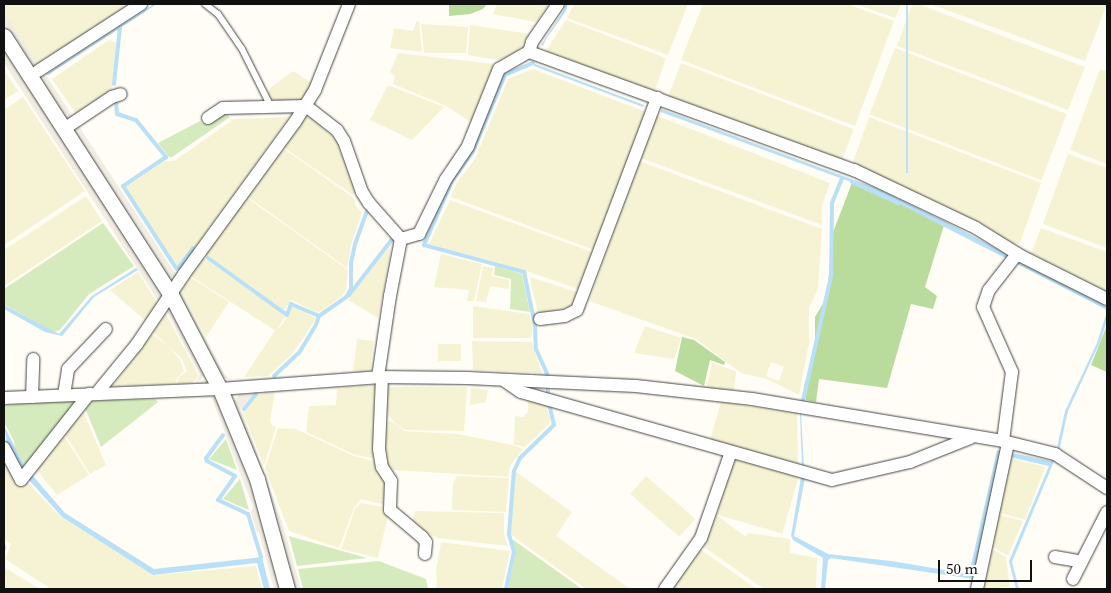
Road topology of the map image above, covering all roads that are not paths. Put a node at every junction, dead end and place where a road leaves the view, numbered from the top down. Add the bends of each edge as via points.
1 (141, 4) edge
2 (205, 4) edge
3 (349, 4) edge
4 (558, 4) edge
5 (4, 36) edge
6 (529, 52) junction
7 (38, 71) dead end
8 (121, 94) dead end
9 (657, 98) junction
10 (306, 106) junction
11 (271, 107) junction
12 (208, 118) dead end
13 (64, 129) junction
14 (401, 239) junction
15 (1017, 254) junction
16 (172, 295) junction
17 (1107, 299) edge
18 (540, 319) dead end
19 (106, 329) dead end
20 (33, 359) dead end
21 (380, 377) junction
22 (502, 380) junction
23 (220, 389) junction
24 (92, 394) junction
25 (64, 395) junction
26 (32, 397) junction
27 (4, 398) edge
28 (970, 438) junction
29 (1006, 442) junction
30 (4, 448) edge
31 (731, 452) junction
32 (1107, 488) edge
33 (1107, 512) edge
34 (425, 554) dead end
35 (1055, 557) dead end
36 (1082, 562) junction
37 (1073, 580) dead end
38 (287, 589) edge
39 (665, 589) edge
40 (977, 589) edge

1 - 7 street
2 - 11 lane via 218,14 242,49
3 - 10 street
4 - 6 street via 532,42
5 - 13 street
6 - 9 street
6 - 14 street via 499,68 468,146 446,178 420,234
8 - 13 street
9 - 15 street via 854,170 976,228
9 - 18 street via 577,310 565,316
10 - 11 street
10 - 14 street via 338,130 362,192
10 - 16 street
11 - 12 street via 223,108
13 - 16 street
14 - 21 street
15 - 17 street
15 - 29 street via 989,290 983,307 1012,372
16 - 23 street
16 - 24 street via 137,344
19 - 25 street via 68,369
20 - 26 street
21 - 22 street
21 - 23 street
21 - 34 street via 379,449 382,467 391,481 390,510 426,542
22 - 28 street via 636,386 752,399 862,416
22 - 31 street via 521,392
23 - 24 street
23 - 38 street via 257,479
24 - 25 street
24 - 30 street via 21,480
25 - 26 street
26 - 27 street
28 - 29 street
28 - 31 street via 910,462 832,480
29 - 32 street via 1055,454
29 - 40 street
31 - 39 street via 701,538
33 - 36 street
35 - 36 street
36 - 37 street

